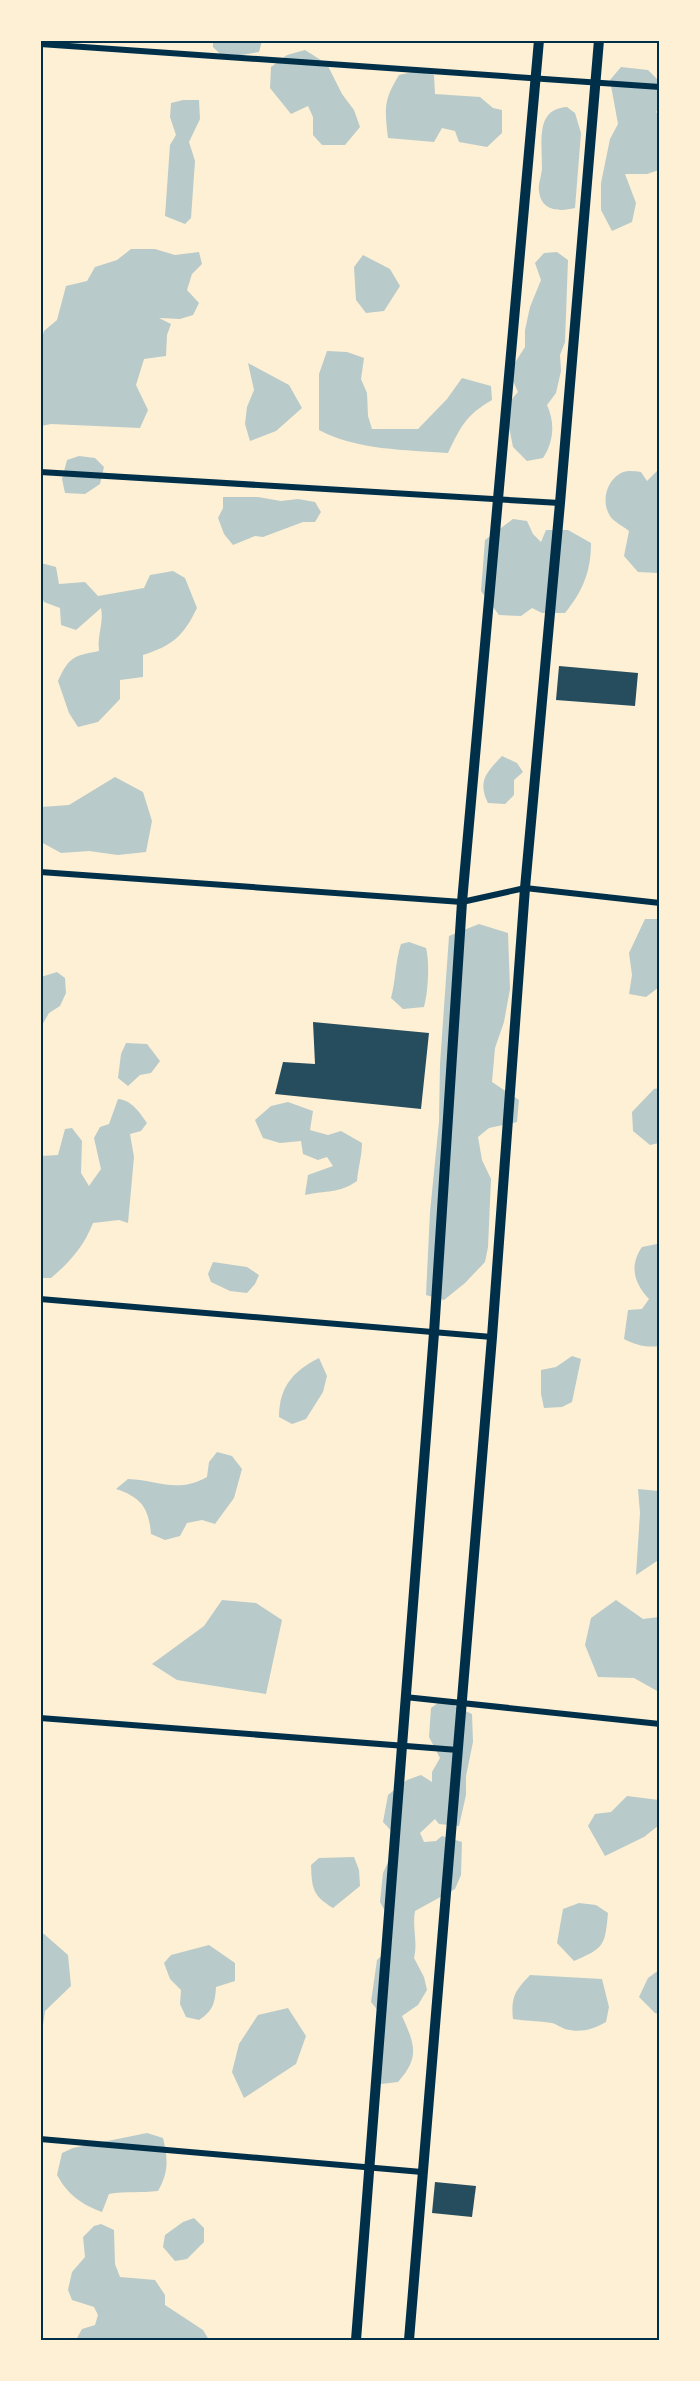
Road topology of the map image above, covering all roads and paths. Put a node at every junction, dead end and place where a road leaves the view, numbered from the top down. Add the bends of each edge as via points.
1 (539, 40) edge
2 (599, 40) edge
3 (40, 44) edge
4 (537, 80) junction
5 (595, 82) junction
6 (660, 87) edge
7 (40, 472) edge
8 (497, 500) junction
9 (560, 503) junction
10 (40, 872) edge
11 (525, 888) junction
12 (462, 902) junction
13 (660, 903) edge
14 (40, 1299) edge
15 (434, 1333) junction
16 (492, 1338) junction
17 (405, 1697) junction
18 (461, 1703) junction
19 (40, 1718) edge
20 (660, 1724) edge
21 (401, 1746) junction
22 (458, 1750) junction
23 (40, 2139) edge
24 (370, 2168) junction
25 (422, 2172) junction
26 (356, 2340) edge
27 (409, 2340) edge

1 - 4 street
2 - 5 street
3 - 4 street
4 - 5 street
4 - 8 street
5 - 6 street
5 - 9 street
7 - 8 street
8 - 9 street
8 - 12 street
9 - 11 street
10 - 12 street
11 - 12 street
11 - 13 street
11 - 16 street
12 - 15 street
14 - 15 street
15 - 16 street
15 - 17 street
16 - 18 street
17 - 18 street
17 - 21 street
18 - 20 street
18 - 22 street
19 - 21 street
21 - 22 street
21 - 24 street
22 - 25 street
23 - 24 street
24 - 25 street
24 - 26 street
25 - 27 street

